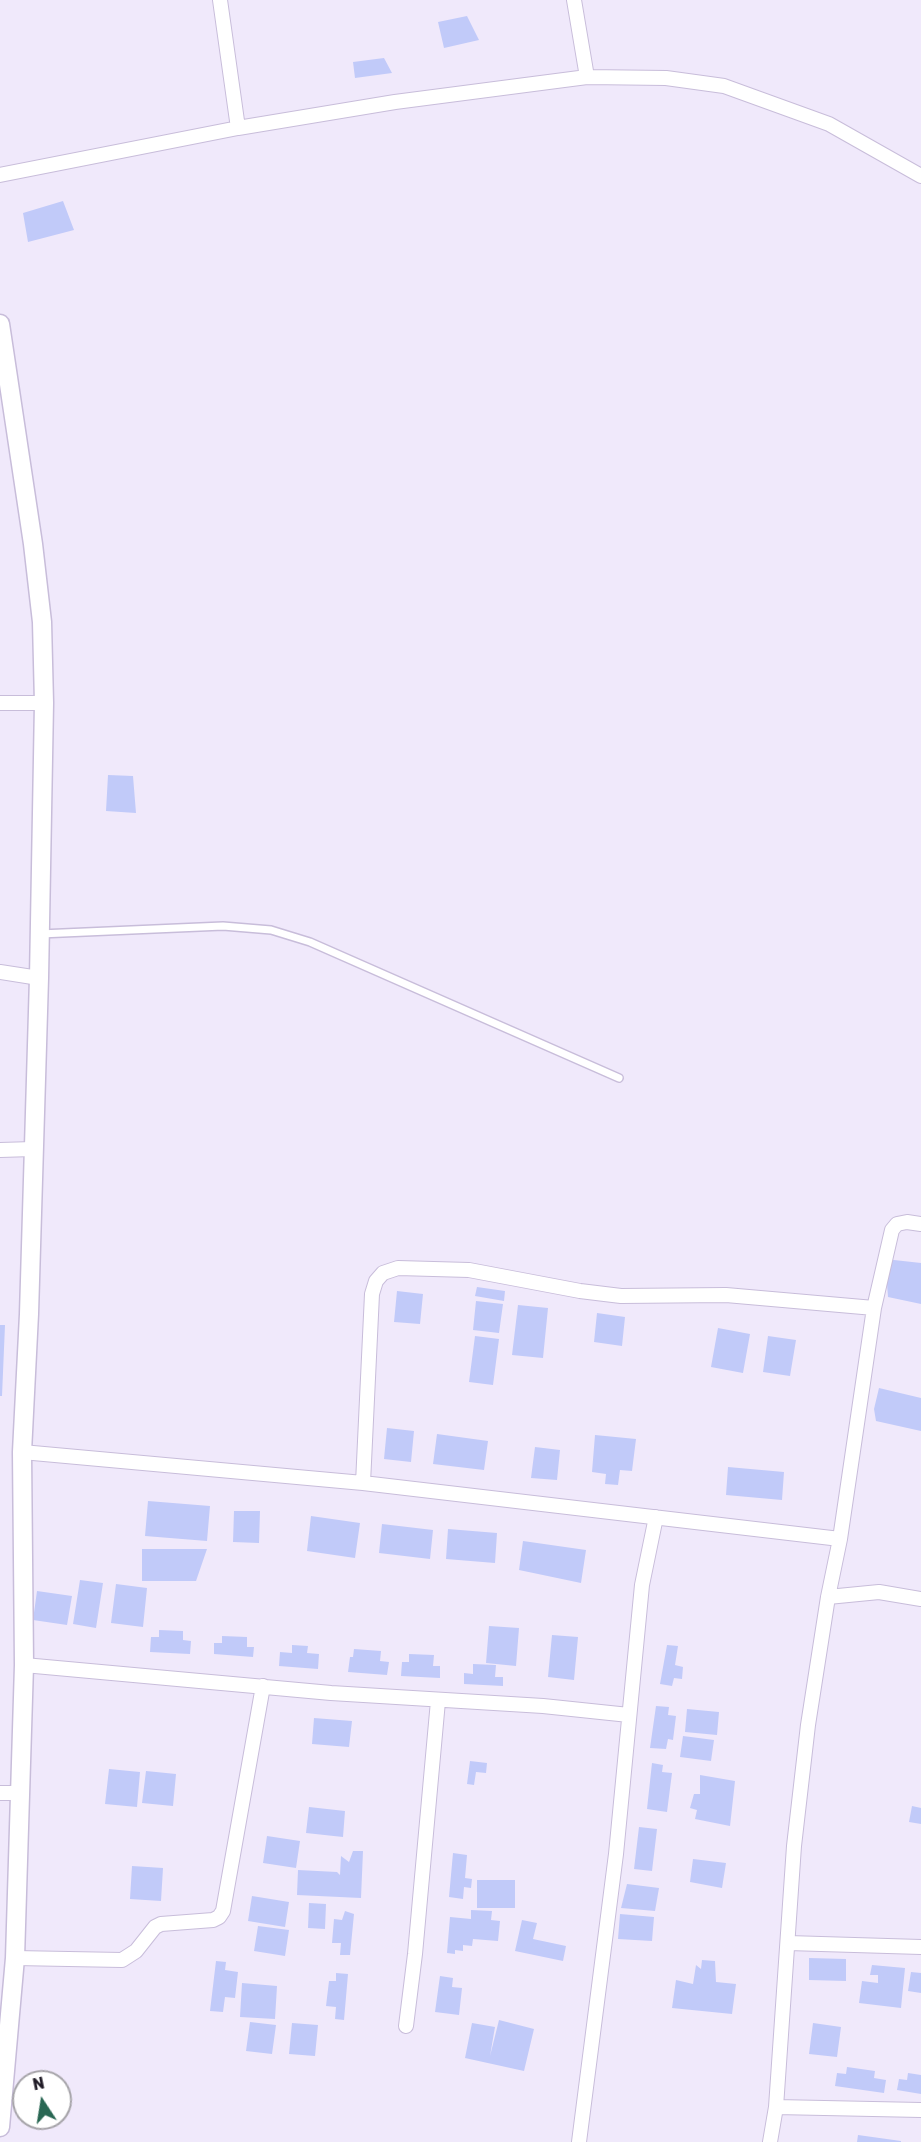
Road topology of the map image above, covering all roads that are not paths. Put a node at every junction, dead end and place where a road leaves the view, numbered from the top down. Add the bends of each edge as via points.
1 (220, 0) edge
2 (574, 0) edge
3 (586, 77) junction
4 (238, 128) junction
5 (0, 175) edge
6 (921, 176) edge
7 (0, 324) edge
8 (0, 703) edge
9 (44, 704) junction
10 (40, 934) junction
11 (0, 972) edge
12 (39, 978) junction
13 (619, 1078) dead end
14 (33, 1149) junction
15 (0, 1150) edge
16 (921, 1224) edge
17 (874, 1308) junction
18 (22, 1452) junction
19 (363, 1483) junction
20 (656, 1517) junction
21 (840, 1539) junction
22 (828, 1597) junction
23 (921, 1599) edge
24 (24, 1665) junction
25 (263, 1686) junction
26 (438, 1701) junction
27 (629, 1715) junction
28 (0, 1793) edge
29 (20, 1793) junction
30 (788, 1943) junction
31 (921, 1947) edge
32 (15, 1958) junction
33 (406, 2026) dead end
34 (776, 2107) junction
35 (921, 2110) edge
36 (0, 2127) edge
37 (579, 2142) edge
38 (770, 2142) edge

1 - 4 street
2 - 3 street
3 - 4 street via 468,91
3 - 6 street via 666,78 724,86 829,124
4 - 5 street
7 - 9 street via 37,577
8 - 9 street
9 - 10 street
10 - 12 street
10 - 13 lane via 223,926 272,930 310,942
11 - 12 street
12 - 14 street
14 - 15 street
14 - 18 street
16 - 17 street via 897,1224 892,1230
17 - 19 street via 726,1295 621,1296 469,1270 398,1268 383,1273 372,1294
17 - 21 street
18 - 19 street
18 - 24 street
19 - 20 street
20 - 21 street
20 - 27 street via 642,1585
21 - 22 street
22 - 23 street via 879,1592
22 - 30 street via 808,1725
24 - 25 street
24 - 29 street
25 - 26 street
25 - 32 street via 219,1917 161,1924 122,1960
26 - 27 street
26 - 33 street
27 - 37 street via 616,1854
28 - 29 street
29 - 32 street
30 - 31 street
30 - 34 street
32 - 36 street
34 - 35 street
34 - 38 street

